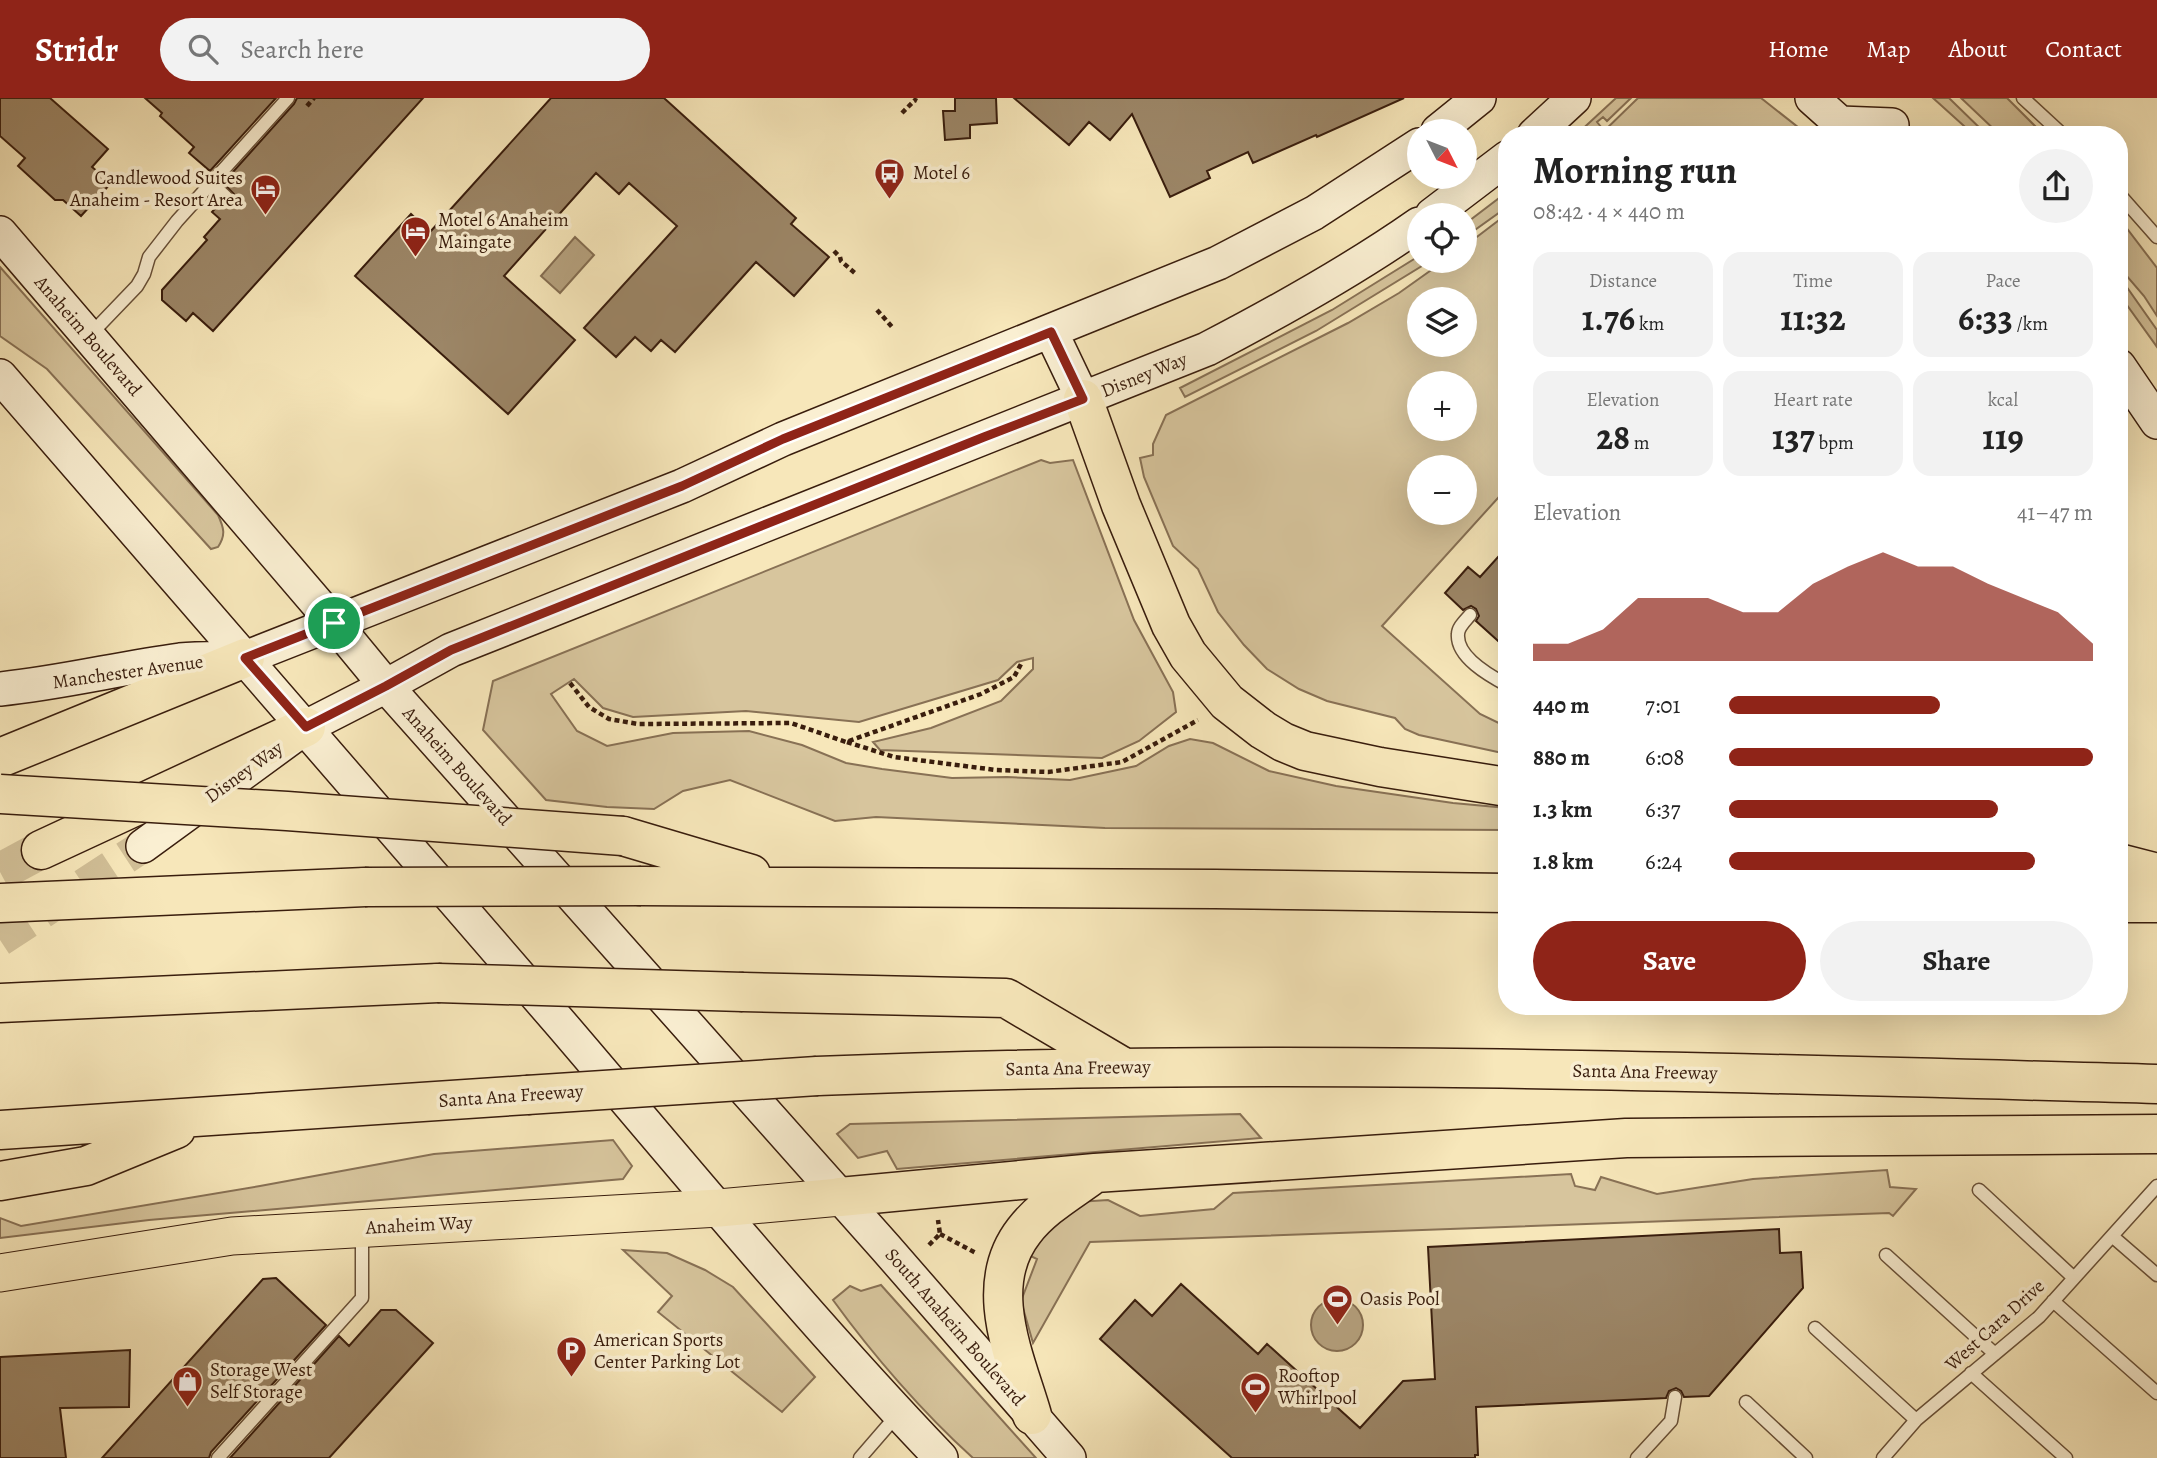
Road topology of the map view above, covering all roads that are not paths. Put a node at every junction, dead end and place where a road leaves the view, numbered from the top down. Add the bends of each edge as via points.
1 (288, 98) edge
2 (1479, 98) edge
3 (1574, 98) edge
4 (1812, 98) edge
5 (2023, 98) edge
6 (1453, 119) edge
7 (1891, 119) edge
8 (1544, 126) edge
9 (2053, 126) edge
10 (1407, 153) edge
11 (1498, 165) edge
12 (211, 183) junction
13 (226, 197) dead end
14 (1448, 203) edge
15 (2128, 204) edge
16 (0, 233) edge
17 (1407, 233) edge
18 (2157, 237) edge
19 (1051, 332) junction
20 (88, 336) junction
21 (0, 376) edge
22 (2128, 379) edge
23 (1083, 399) junction
24 (2157, 422) edge
25 (1470, 615) dead end
26 (334, 623) junction
27 (245, 658) junction
28 (1498, 680) edge
29 (386, 686) junction
30 (0, 689) edge
31 (306, 727) junction
32 (0, 758) edge
33 (1498, 786) edge
34 (0, 794) edge
35 (143, 846) tunnel mouth
36 (41, 850) tunnel mouth
37 (2128, 865) edge
38 (2157, 873) edge
39 (797, 887) junction
40 (1498, 893) edge
41 (0, 903) edge
42 (2128, 903) edge
43 (2157, 903) edge
44 (0, 1003) edge
45 (1123, 1067) junction
46 (2157, 1084) edge
47 (207, 1116) junction
48 (0, 1130) edge
49 (2157, 1134) edge
50 (1095, 1173) junction
51 (0, 1181) edge
52 (2157, 1186) edge
53 (1979, 1190) dead end
54 (840, 1197) junction
55 (719, 1208) junction
56 (362, 1228) junction
57 (2112, 1236) junction
58 (1886, 1255) dead end
59 (0, 1273) edge
60 (2157, 1275) edge
61 (2074, 1278) junction
62 (2053, 1301) junction
63 (1815, 1328) dead end
64 (1995, 1354) junction
65 (1971, 1373) junction
66 (2157, 1393) edge
67 (1675, 1397) dead end
68 (1746, 1402) dead end
69 (898, 1414) junction
70 (1032, 1415) junction
71 (1916, 1420) junction
72 (218, 1458) edge
73 (860, 1458) edge
74 (941, 1458) edge
75 (1069, 1458) edge
76 (1637, 1458) edge
77 (1806, 1458) edge
78 (1883, 1458) edge
79 (2066, 1458) edge

1 - 12 lane
2 - 6 main road
3 - 8 main road
4 - 7 main road via 1840,123
5 - 9 lane
10 - 19 main road via 1344,196 1218,263
11 - 14 main road
12 - 13 lane
12 - 20 lane via 149,257 137,286
15 - 18 lane
16 - 20 main road, Anaheim Boulevard
17 - 23 main road, Disney Way via 1278,312 1207,349
19 - 23 main road
19 - 26 main road via 783,439 682,486
20 - 26 main road, Anaheim Boulevard
21 - 27 main road
22 - 24 main road
23 - 29 main road, Disney Way via 451,650
23 - 33 highway via 1171,625 1188,655 1227,702 1263,730 1305,751
25 - 28 lane via 1457,636 1462,649 1474,664
26 - 27 main road, Manchester Avenue
26 - 29 main road, Anaheim Boulevard
27 - 30 main road, Manchester Avenue via 184,660
27 - 31 main road
27 - 32 highway
29 - 31 main road, Disney Way
29 - 54 main road, Anaheim Boulevard
31 - 35 main road, Disney Way
31 - 36 highway
31 - 55 main road
34 - 39 highway, bridge via 623,836
37 - 38 highway
39 - 40 highway
39 - 41 highway, bridge via 365,887
42 - 43 highway
44 - 45 highway, bridge via 438,983 1006,998
45 - 46 highway, Santa Ana Freeway via 1689,1072
45 - 47 highway, Santa Ana Freeway, bridge via 817,1076
47 - 48 highway, Santa Ana Freeway
47 - 51 highway via 86,1166
49 - 50 highway via 1626,1138
50 - 54 highway
50 - 70 highway via 1024,1231 1003,1279 1004,1320
52 - 57 lane, West Cara Drive
53 - 61 lane
54 - 55 main road, Anaheim Way
54 - 70 main road, South Anaheim Boulevard
55 - 56 main road, Anaheim Way
55 - 69 main road
56 - 59 main road, Anaheim Way via 232,1236
56 - 72 lane via 362,1298
57 - 60 lane
57 - 61 lane, West Cara Drive
58 - 64 lane
61 - 62 lane, West Cara Drive
62 - 64 lane, West Cara Drive
62 - 66 lane
63 - 71 lane
64 - 65 lane, West Cara Drive
65 - 71 lane, West Cara Drive
65 - 79 lane
67 - 76 lane via 1671,1421
68 - 77 lane
69 - 73 lane
69 - 74 main road
70 - 75 main road, South Anaheim Boulevard
71 - 78 lane, West Cara Drive

